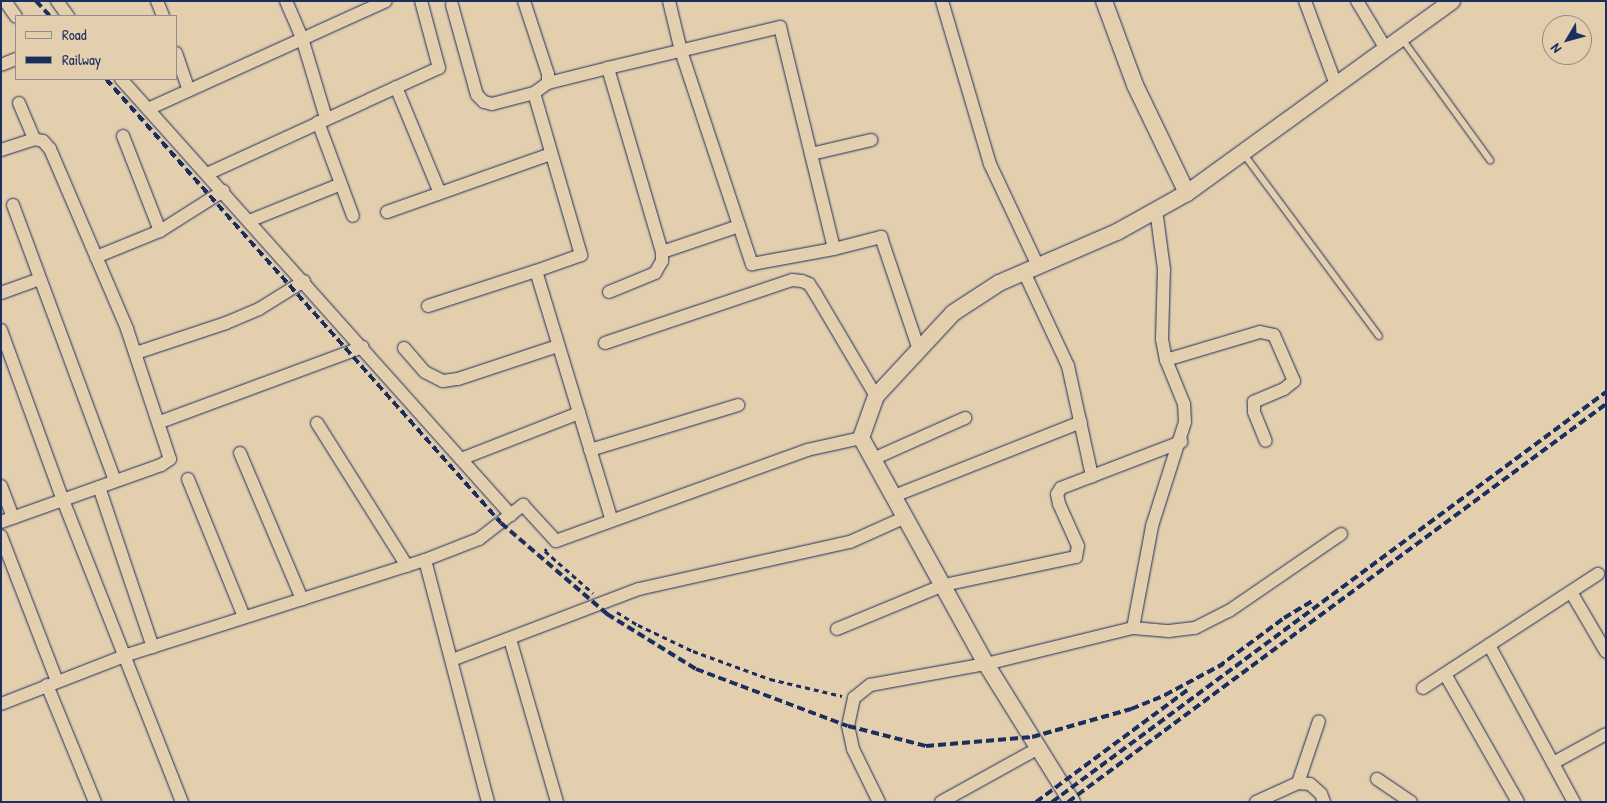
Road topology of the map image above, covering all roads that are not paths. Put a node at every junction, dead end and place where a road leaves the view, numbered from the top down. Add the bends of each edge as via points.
1 (5, 1) edge
2 (56, 1) edge
3 (157, 1) edge
4 (286, 1) edge
5 (386, 1) edge
6 (421, 1) edge
7 (524, 1) edge
8 (669, 1) edge
9 (942, 1) edge
10 (1104, 1) edge
11 (1305, 1) edge
12 (1357, 1) edge
13 (1452, 1) edge
14 (452, 5) dead end
15 (67, 15) edge
16 (163, 15) edge
17 (15, 16) edge
18 (302, 38) junction
19 (1401, 38) junction
20 (1386, 49) junction
21 (681, 50) junction
22 (15, 59) edge
23 (178, 59) edge
24 (1, 65) edge
25 (608, 68) junction
26 (122, 80) edge
27 (548, 83) junction
28 (1336, 85) junction
29 (396, 87) junction
30 (189, 90) junction
31 (534, 93) junction
32 (19, 103) dead end
33 (148, 109) junction
34 (322, 120) junction
35 (123, 136) dead end
36 (34, 139) junction
37 (871, 140) dead end
38 (1, 150) edge
39 (1243, 153) junction
40 (551, 154) junction
41 (811, 154) junction
42 (1490, 160) dead end
43 (207, 174) junction
44 (341, 184) junction
45 (222, 191) junction
46 (440, 193) junction
47 (1187, 193) junction
48 (13, 206) dead end
49 (1156, 210) junction
50 (387, 212) dead end
51 (353, 216) dead end
52 (249, 221) junction
53 (739, 226) junction
54 (160, 231) junction
55 (834, 249) junction
56 (662, 252) junction
57 (96, 257) junction
58 (1031, 269) junction
59 (536, 271) junction
60 (40, 279) junction
61 (304, 282) junction
62 (609, 292) dead end
63 (1, 293) edge
64 (428, 306) dead end
65 (1, 330) edge
66 (1379, 336) dead end
67 (605, 343) dead end
68 (558, 346) junction
69 (362, 347) junction
70 (404, 348) dead end
71 (919, 350) junction
72 (136, 353) junction
73 (1166, 360) junction
74 (876, 396) junction
75 (738, 405) dead end
76 (579, 413) junction
77 (965, 418) dead end
78 (160, 422) junction
79 (1081, 422) junction
80 (317, 423) dead end
81 (861, 438) junction
82 (1266, 441) dead end
83 (1181, 442) junction
84 (590, 450) junction
85 (240, 453) dead end
86 (460, 459) junction
87 (873, 459) junction
88 (1092, 476) junction
89 (188, 479) dead end
90 (116, 481) junction
91 (1, 486) edge
92 (98, 487) junction
93 (894, 496) junction
94 (63, 500) junction
95 (511, 515) junction
96 (906, 517) junction
97 (7, 520) edge
98 (612, 521) junction
99 (1341, 534) dead end
100 (1, 536) edge
101 (425, 560) junction
102 (407, 566) junction
103 (1598, 574) dead end
104 (944, 585) junction
105 (1571, 592) junction
106 (302, 599) junction
107 (244, 617) junction
108 (1133, 628) junction
109 (837, 629) dead end
110 (510, 639) junction
111 (1489, 645) junction
112 (153, 647) junction
113 (1606, 652) edge
114 (124, 656) junction
115 (452, 660) junction
116 (986, 664) junction
117 (1445, 674) junction
118 (52, 683) junction
119 (1423, 688) dead end
120 (1, 704) edge
121 (1319, 721) dead end
122 (1606, 734) edge
123 (1037, 749) junction
124 (1553, 763) junction
125 (1377, 779) dead end
126 (1298, 783) junction
127 (95, 802) edge
128 (182, 802) edge
129 (488, 802) edge
130 (557, 802) edge
131 (879, 802) edge
132 (941, 802) edge
133 (1072, 802) edge
134 (1256, 802) edge
135 (1324, 802) edge
136 (1411, 802) edge
137 (1518, 802) edge
138 (1574, 802) edge

1 - 17 street
2 - 15 street
3 - 16 street
4 - 18 street
5 - 18 street
6 - 29 street via 439,68
7 - 27 street
8 - 21 street
9 - 58 street via 990,164
10 - 47 street via 1135,86
11 - 28 street
12 - 20 street
13 - 19 street
14 - 31 street via 477,95 492,104
18 - 30 street
18 - 34 street
19 - 20 street
19 - 42 lane
20 - 28 street
21 - 25 street
21 - 41 street via 780,27
21 - 53 street
22 - 24 street
23 - 30 street
25 - 27 street
25 - 56 street
26 - 33 street
27 - 31 street
28 - 39 street
29 - 34 street
29 - 46 street
30 - 33 street
31 - 40 street
32 - 36 street
33 - 43 street
34 - 43 street
34 - 44 street
35 - 54 street
36 - 38 street
36 - 57 street via 43,141 50,149
37 - 41 street
39 - 47 street
39 - 66 lane
40 - 46 street
40 - 59 street via 581,255
41 - 55 street
43 - 45 street
44 - 51 street
44 - 52 street
45 - 52 street
45 - 54 street
46 - 50 street
47 - 49 street
48 - 60 street
49 - 58 street via 1117,232
49 - 73 street via 1163,250 1162,339
52 - 61 street
53 - 55 street via 752,264
53 - 56 street
54 - 57 street
55 - 71 street via 881,237
56 - 62 street via 662,261 655,273
57 - 72 street
58 - 71 street via 998,283 954,313
58 - 79 street via 1060,344
59 - 64 street
59 - 68 street
60 - 63 street
60 - 90 street
61 - 69 street
61 - 72 street via 226,324
65 - 94 street
67 - 74 street via 792,280 802,281 809,284 815,293
68 - 70 street via 458,379 442,381 425,372
68 - 76 street
69 - 78 street
69 - 86 street
71 - 74 street
72 - 78 street
73 - 82 street via 1260,332 1274,335 1294,381 1254,402 1254,412
73 - 83 street via 1184,404
74 - 81 street
75 - 84 street
76 - 84 street
76 - 86 street
77 - 87 street
78 - 90 street via 170,459
79 - 88 street
79 - 93 street
80 - 102 street
81 - 87 street
81 - 98 street via 806,450
83 - 88 street
83 - 108 street via 1152,526
84 - 98 street
85 - 106 street
86 - 95 street
87 - 93 street
88 - 104 street via 1061,488 1057,494 1078,546 1076,556
89 - 107 street
90 - 92 street
91 - 97 street
92 - 94 street
92 - 112 street
93 - 96 street
94 - 97 street
94 - 114 street
95 - 98 street via 523,505 556,541
95 - 101 street via 479,539
96 - 104 street
96 - 110 street via 850,542 639,590
99 - 108 street via 1213,621 1194,628 1169,631
100 - 118 street
101 - 102 street
101 - 115 street
102 - 106 street
103 - 105 street
104 - 109 street
104 - 116 street
105 - 111 street
105 - 113 street
106 - 107 street
107 - 112 street
108 - 116 street
110 - 115 street
110 - 130 street
111 - 117 street
111 - 124 street
112 - 114 street
114 - 118 street
114 - 128 street
115 - 129 street
116 - 123 street
116 - 131 street via 870,685 854,698 848,726 853,749
117 - 119 street
117 - 137 street
118 - 120 street
118 - 127 street
121 - 126 street
122 - 124 street
123 - 132 street
123 - 133 street
124 - 138 street
125 - 136 street
126 - 134 street
126 - 135 street via 1310,784 1321,794

